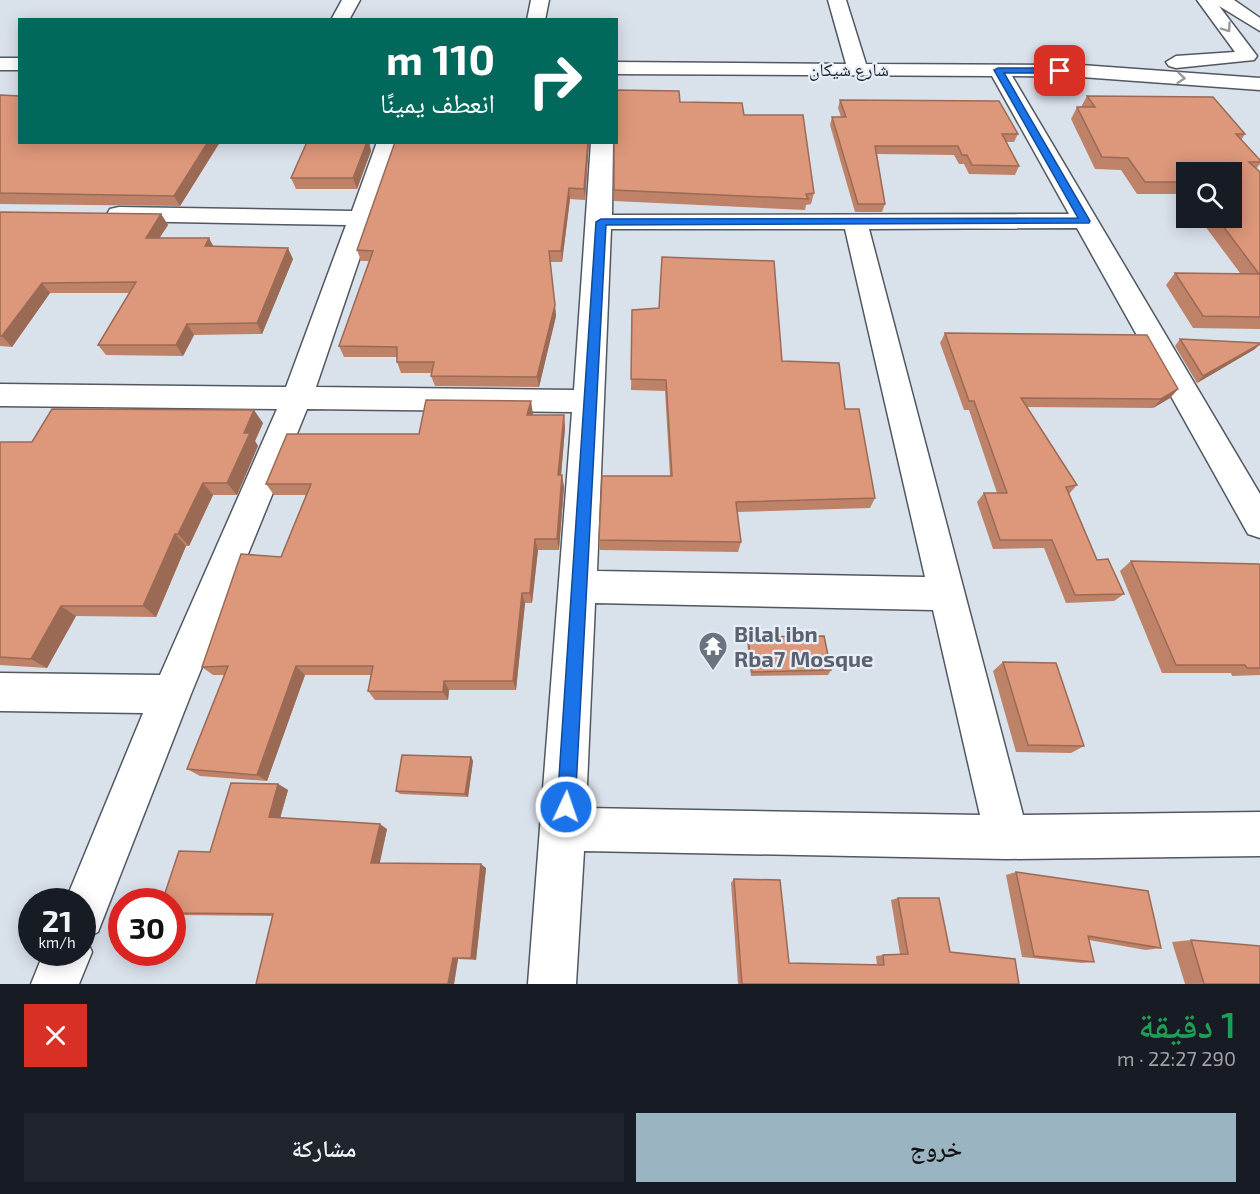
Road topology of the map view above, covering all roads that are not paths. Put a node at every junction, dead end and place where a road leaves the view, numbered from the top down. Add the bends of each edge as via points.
1 (351, 0) edge
2 (540, 0) edge
3 (837, 0) edge
4 (1206, 0) edge
5 (1222, 0) edge
6 (341, 18) edge
7 (536, 18) edge
8 (1260, 26) edge
9 (1251, 54) edge
10 (0, 64) edge
11 (18, 64) edge
12 (618, 68) edge
13 (858, 70) junction
14 (998, 70) junction
15 (1081, 71) junction
16 (1260, 79) edge
17 (1260, 84) edge
18 (387, 144) edge
19 (602, 144) edge
20 (93, 214) edge
21 (360, 218) junction
22 (855, 221) junction
23 (1085, 221) junction
24 (601, 222) junction
25 (0, 395) edge
26 (297, 398) junction
27 (588, 401) junction
28 (1249, 487) edge
29 (1260, 524) edge
30 (578, 587) junction
31 (947, 594) junction
32 (0, 692) edge
33 (171, 694) junction
34 (565, 829) junction
35 (1260, 834) edge
36 (1007, 837) junction
37 (93, 888) edge
38 (63, 966) edge
39 (56, 984) edge
40 (552, 984) edge

1 - 6 street
2 - 7 street
3 - 13 street
4 -> 9 street
5 - 8 street
9 - 15 street, شارع شيكان
9 - 16 street via 1245,68
10 - 11 street
12 - 13 street, شارع شيكان
13 - 14 street, شارع شيكان
14 - 15 street, شارع شيكان
14 - 23 street
15 -> 17 street, شارع شيكان
18 - 21 street
19 - 24 street
20 - 21 street
21 - 26 street
22 - 23 street
22 - 24 street
22 - 31 street
23 - 28 street
24 - 27 street
25 - 26 street
26 - 27 street
26 - 33 street
27 - 30 street
28 - 29 street
30 - 31 street
30 - 34 street
31 - 36 street
32 - 33 street
33 - 37 street
34 - 36 street
34 - 40 street
35 - 36 street
38 - 39 street

